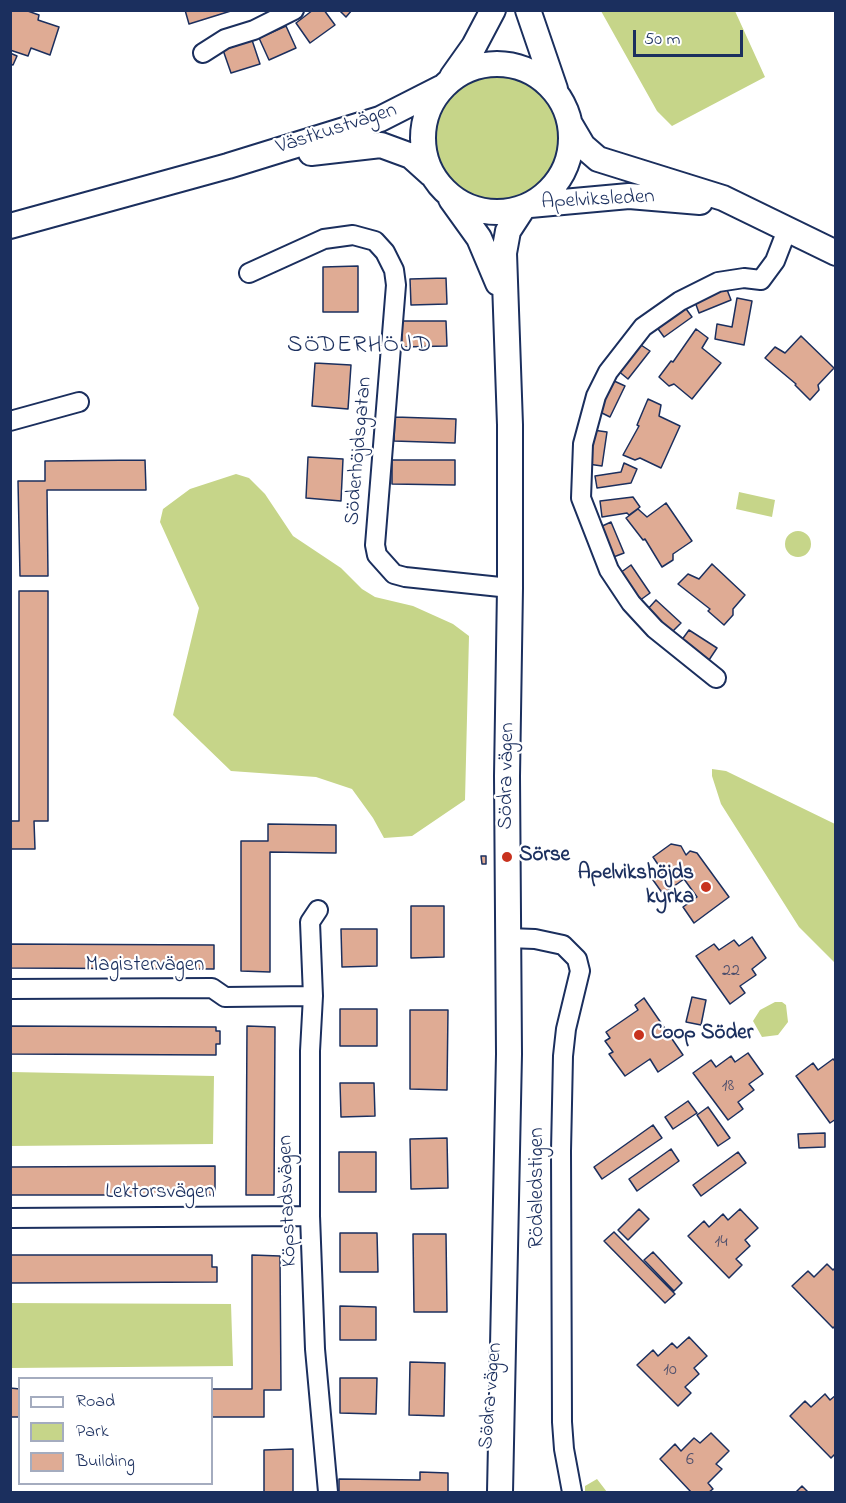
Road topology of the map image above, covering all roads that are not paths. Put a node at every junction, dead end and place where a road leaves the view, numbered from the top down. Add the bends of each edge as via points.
1 (294, 10) edge
2 (493, 10) edge
3 (528, 10) edge
4 (203, 53) dead end
5 (445, 85) junction
6 (557, 94) junction
7 (570, 124) junction
8 (228, 166) junction
9 (439, 184) junction
10 (526, 206) junction
11 (10, 226) edge
12 (779, 226) junction
13 (836, 253) edge
14 (249, 273) dead end
15 (508, 324) junction
16 (79, 402) dead end
17 (10, 421) edge
18 (510, 588) junction
19 (716, 678) dead end
20 (318, 910) dead end
21 (508, 938) junction
22 (10, 989) edge
23 (313, 996) junction
24 (310, 1216) junction
25 (10, 1218) edge
26 (503, 1301) junction
27 (328, 1492) edge
28 (485, 1492) edge
29 (500, 1492) edge
30 (572, 1492) edge

1 - 4 street via 225,39
2 - 5 street, Västkustvägen via 474,46
3 - 6 street
5 - 6 street via 470,69 502,64 533,73
5 - 8 street, Västkustvägen via 380,119
5 - 9 street via 428,111 423,130 426,160
6 - 7 street
7 - 10 street via 571,145 562,174 553,187
7 - 12 street, Apelviksleden via 583,146 598,159 723,198
8 - 9 street, Västkustvägen via 381,145 411,156
8 - 11 street, Västkustvägen
9 - 10 street via 460,202 481,211 504,212
9 - 15 street, Södra vägen via 488,256
10 - 12 street, Apelviksleden via 596,197 652,197 704,203
10 - 15 street, Södra vägen via 512,224 505,242
12 - 13 street, Apelviksleden
12 - 19 street via 775,261 761,280 718,282 680,301 643,327 608,372 596,396 583,444 581,498 609,570 655,630
14 - 18 street, Söderhöjdsgatan via 324,239 353,235 375,241 385,252 396,285 377,555 394,574 405,577
15 - 18 street, Södra vägen
16 - 17 street
18 - 21 street, Södra vägen
20 - 23 street, Köpstadsvägen via 310,922
21 - 26 street, Södra vägen via 508,1169
21 - 30 street, Rödaledstigen via 563,945 577,959 580,971 563,1056 561,1152 562,1422
22 - 23 street, Magistervägen via 212,988 225,997
23 - 24 street, Köpstadsvägen
24 - 25 street, Lektorsvägen
24 - 27 street, Köpstadsvägen via 315,1349
26 - 28 street, Södra vägen via 491,1379
26 - 29 street, Södra vägen

